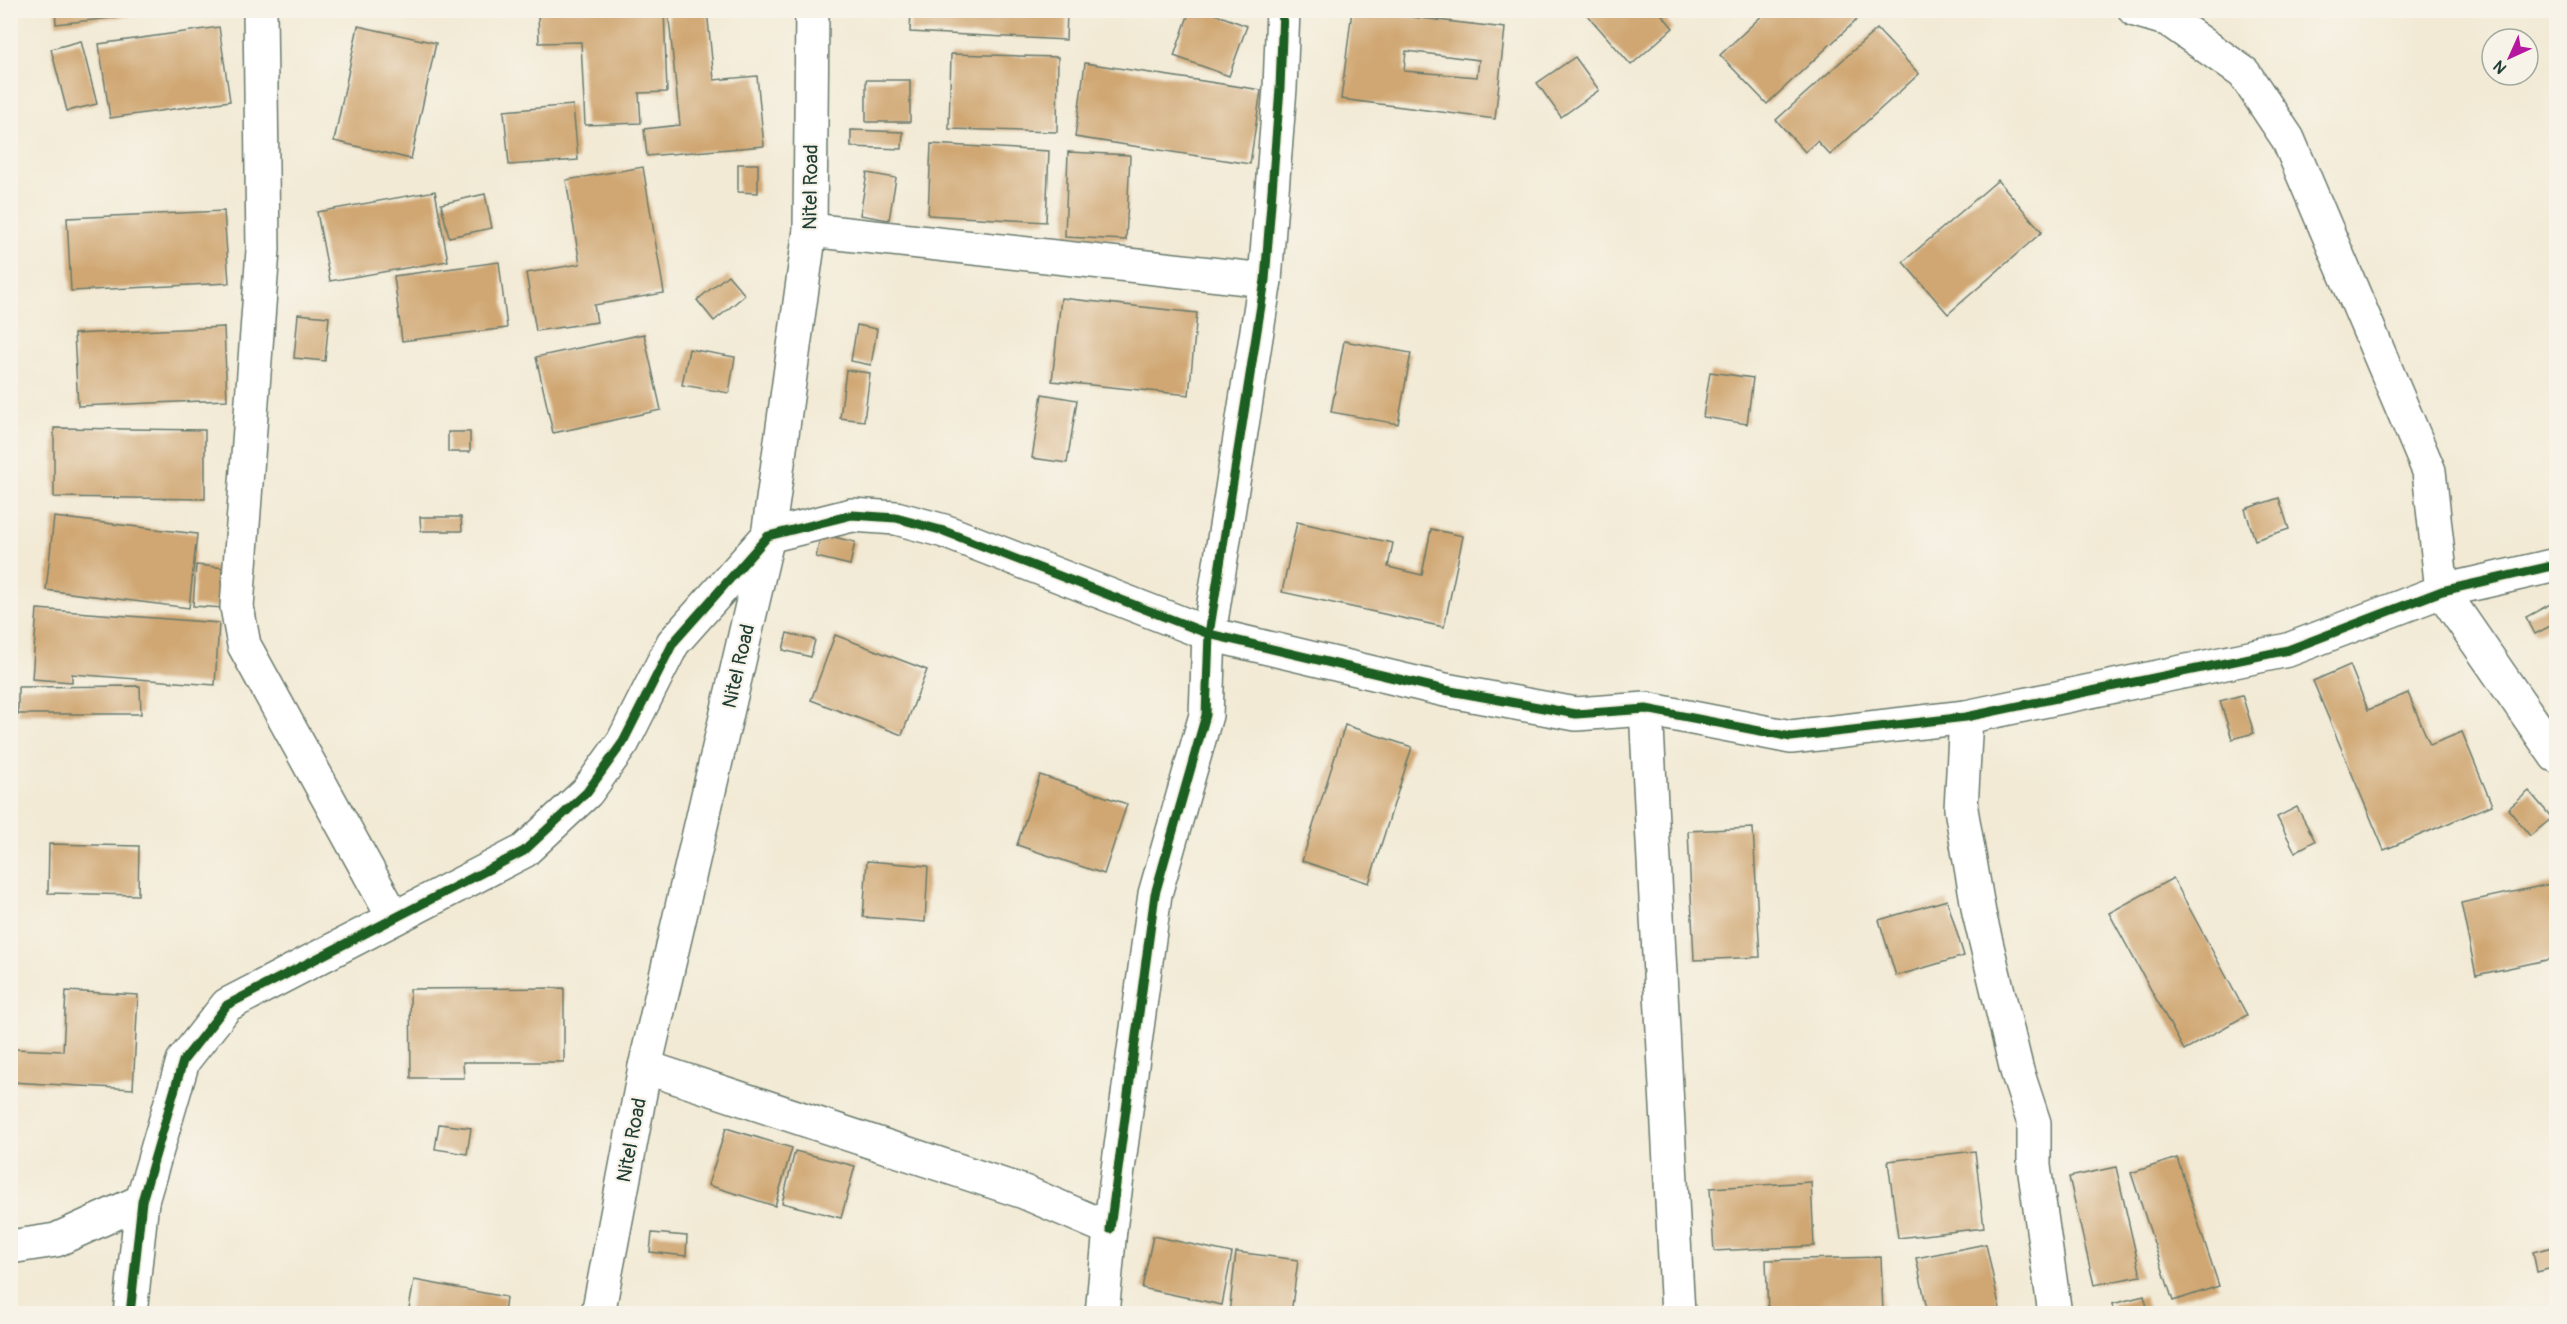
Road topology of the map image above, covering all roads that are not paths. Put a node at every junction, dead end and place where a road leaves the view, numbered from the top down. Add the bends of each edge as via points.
1 (260, 10) edge
2 (812, 10) edge
3 (1283, 10) edge
4 (2135, 10) edge
5 (810, 230) junction
6 (1265, 280) junction
7 (768, 536) junction
8 (2556, 565) edge
9 (2442, 591) junction
10 (1209, 634) junction
11 (1646, 709) junction
12 (1966, 717) junction
13 (2556, 756) edge
14 (394, 918) junction
15 (645, 1068) junction
16 (142, 1201) junction
17 (1110, 1229) junction
18 (10, 1247) edge
19 (130, 1314) edge
20 (598, 1314) edge
21 (1102, 1314) edge
22 (1677, 1314) edge
23 (2055, 1314) edge

1 - 14 street via 263,250 237,607 243,645
2 - 5 street, Nitel Road
3 - 6 street
4 - 9 street via 2169,20 2244,73 2288,139 2429,471
5 - 6 street
5 - 7 street, Nitel Road
6 - 10 street
7 - 10 street via 852,515 896,518 944,531
7 - 14 street via 673,643 623,742 587,792 524,851
7 - 15 street, Nitel Road
8 - 9 street
9 - 12 street via 2288,650
9 - 13 street
10 - 11 street via 1445,690 1576,714
10 - 17 street via 1206,715 1155,894
11 - 12 street via 1791,737
11 - 22 street
12 - 23 street via 1961,809 1979,913 2017,1071 2034,1123 2034,1166
14 - 16 street via 227,1005 183,1061
15 - 17 street via 1024,1192
15 - 20 street, Nitel Road
16 - 18 street via 56,1240
16 - 19 street
17 - 21 street

